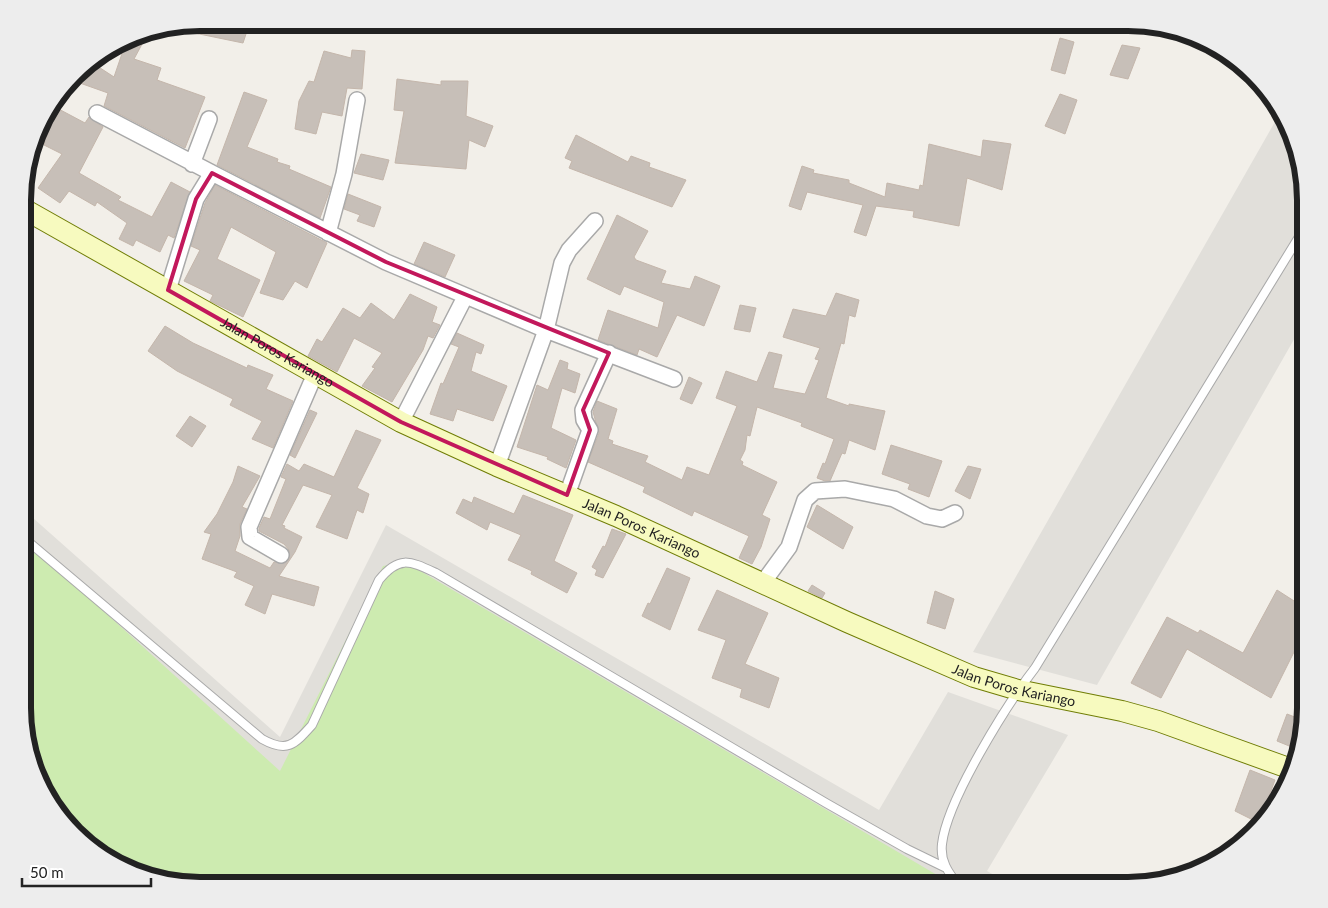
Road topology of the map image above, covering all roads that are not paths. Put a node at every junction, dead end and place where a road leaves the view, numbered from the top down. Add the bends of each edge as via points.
1 (356, 100) dead end
2 (97, 113) dead end
3 (209, 119) dead end
4 (192, 164) junction
5 (212, 173) junction
6 (31, 213) edge
7 (595, 221) dead end
8 (328, 232) junction
9 (1296, 242) edge
10 (168, 290) junction
11 (465, 297) junction
12 (546, 330) junction
13 (609, 353) junction
14 (315, 374) junction
15 (674, 379) dead end
16 (401, 422) junction
17 (497, 466) junction
18 (567, 495) junction
19 (955, 513) dead end
20 (32, 545) edge
21 (282, 555) dead end
22 (762, 584) junction
23 (1018, 690) junction
24 (1286, 767) edge
25 (944, 867) junction
26 (952, 877) edge

1 - 8 street via 344,174
2 - 4 street
3 - 4 street
4 - 5 street
5 - 8 street
5 - 10 street via 196,199
6 - 10 main road, Jalan Poros Kariango
7 - 12 street via 569,250 562,263
8 - 11 street
9 - 23 lane via 1035,668
10 - 14 main road, Jalan Poros Kariango
11 - 12 street
11 - 16 street
12 - 13 street
12 - 17 street
13 - 15 street
13 - 18 street via 583,410 590,430
14 - 16 main road, Jalan Poros Kariango
14 - 21 street via 249,527 250,537
16 - 17 main road, Jalan Poros Kariango
17 - 18 main road, Jalan Poros Kariango
18 - 22 main road, Jalan Poros Kariango
19 - 22 street via 942,519 935,518 894,499 846,489 815,491 805,500 789,547
20 - 25 lane via 262,740 277,747 299,739 312,725 379,580 389,568 400,562 415,563 826,803
22 - 23 main road, Jalan Poros Kariango via 960,672
23 - 24 main road, Jalan Poros Kariango via 1149,718
23 - 25 lane via 968,776 948,818 942,844
25 - 26 lane

